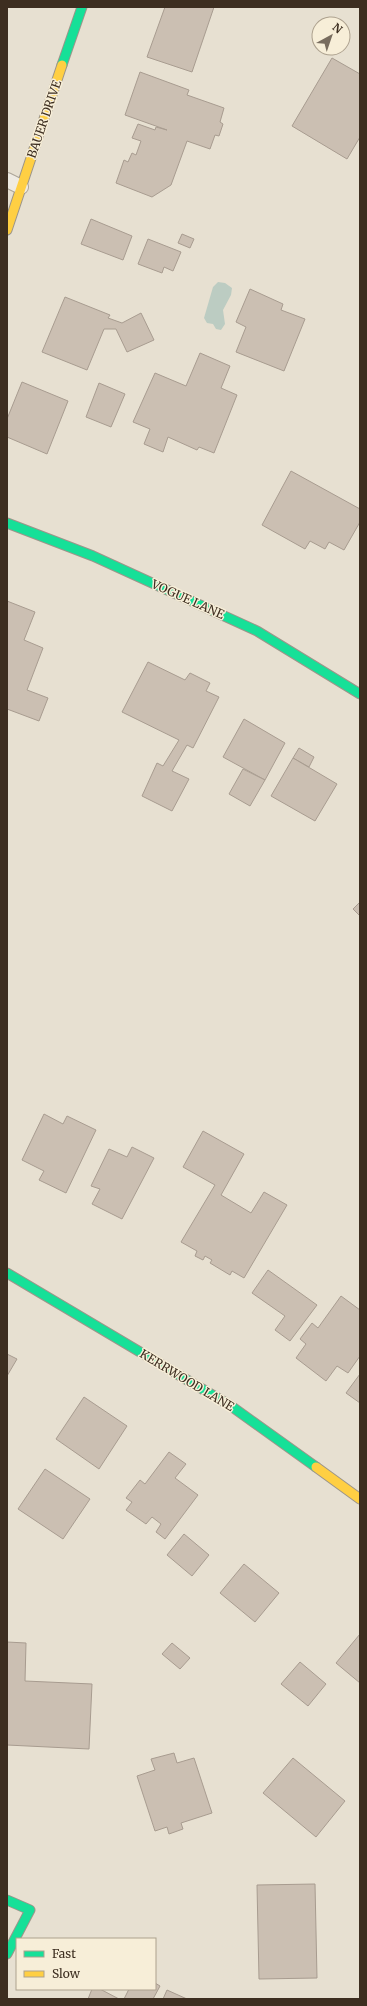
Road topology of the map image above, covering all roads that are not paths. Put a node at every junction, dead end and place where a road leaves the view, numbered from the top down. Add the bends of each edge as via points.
1 (82, 7) edge
2 (7, 180) edge
3 (22, 187) junction
4 (7, 230) edge
5 (7, 523) edge
6 (360, 694) edge
7 (7, 1273) edge
8 (360, 1499) edge
9 (7, 1900) edge
10 (7, 1954) edge

1 - 3 street, BAUER DRIVE
2 - 3 lane
3 - 4 street, BAUER DRIVE
5 - 6 street, VOGUE LANE via 93,556 257,631
7 - 8 street, KERRWOOD LANE via 231,1406
9 - 10 street via 30,1910

